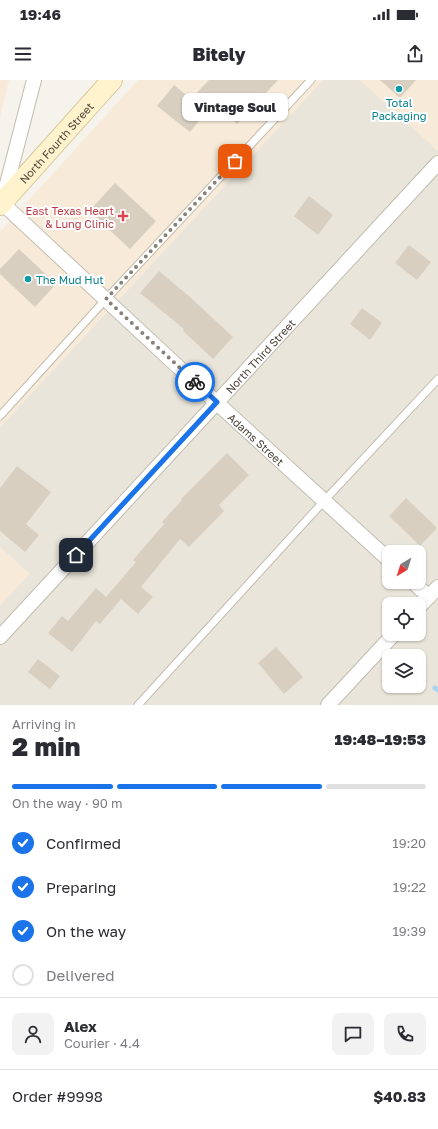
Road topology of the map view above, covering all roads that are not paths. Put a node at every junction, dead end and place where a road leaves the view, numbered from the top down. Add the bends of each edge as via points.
1 (34, 80) edge
2 (112, 80) edge
3 (311, 80) edge
4 (438, 162) edge
5 (1, 204) edge
6 (106, 299) junction
7 (438, 379) edge
8 (217, 402) junction
9 (0, 416) edge
10 (324, 501) junction
11 (382, 554) edge
12 (434, 592) edge
13 (426, 600) edge
14 (0, 637) edge
15 (387, 641) edge
16 (138, 705) edge
17 (328, 705) edge

1 - 5 street
2 - 5 main road, North Fourth Street
3 - 6 lane
4 - 8 street, North Third Street
5 - 6 street, Adams Street
6 - 8 street, Adams Street
6 - 9 lane
7 - 10 lane
8 - 10 street, Adams Street
8 - 14 street, North Third Street
10 - 11 street, Adams Street
10 - 16 lane
12 - 13 street
15 - 17 street

